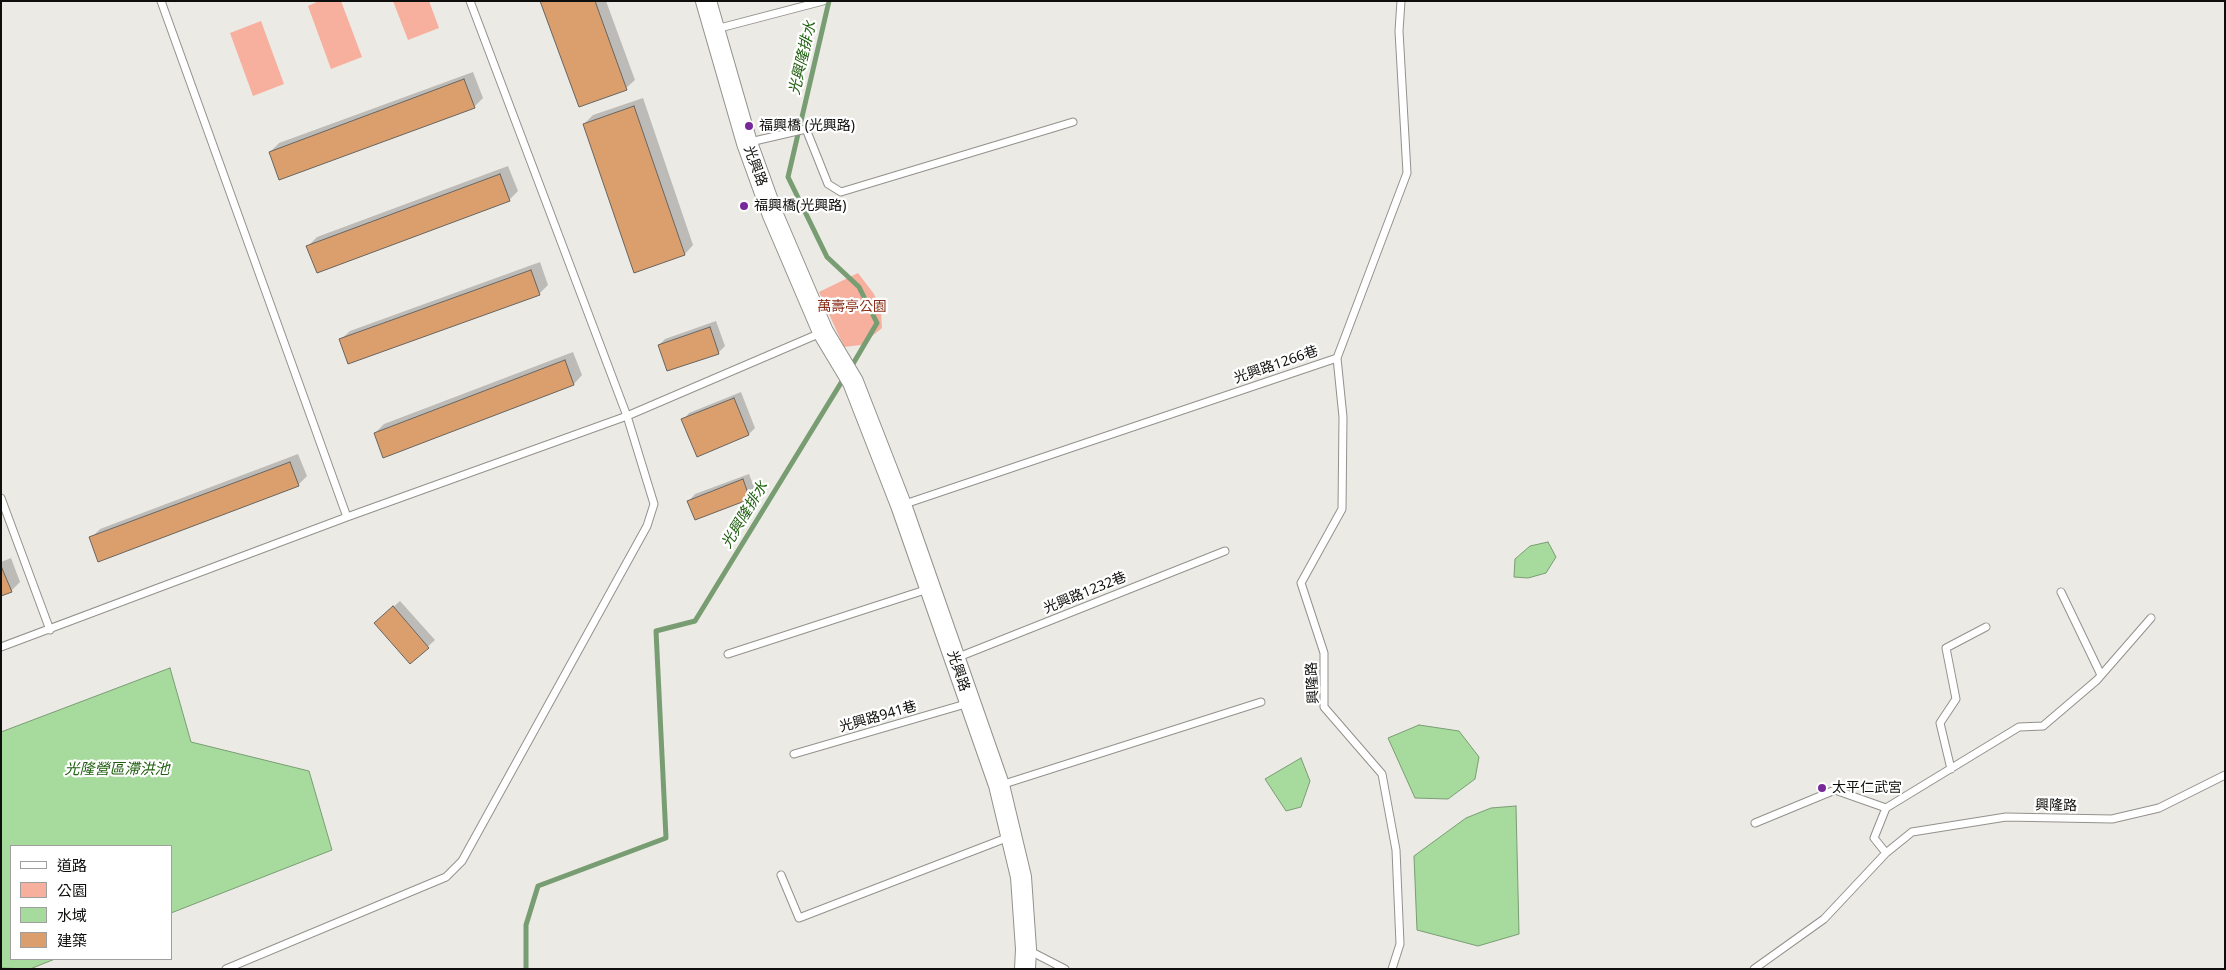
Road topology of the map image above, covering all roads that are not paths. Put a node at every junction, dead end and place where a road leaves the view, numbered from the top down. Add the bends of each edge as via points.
1 (161, 1) edge
2 (470, 1) edge
3 (706, 1) edge
4 (1401, 1) edge
5 (820, 2) edge
6 (713, 30) junction
7 (1073, 122) dead end
8 (747, 143) junction
9 (823, 332) junction
10 (1338, 358) junction
11 (627, 416) junction
12 (1, 498) edge
13 (901, 506) junction
14 (347, 517) junction
15 (1225, 551) dead end
16 (928, 589) junction
17 (2061, 592) dead end
18 (2151, 618) dead end
19 (1986, 627) dead end
20 (50, 630) junction
21 (1, 647) edge
22 (728, 654) dead end
23 (954, 659) junction
24 (2101, 675) junction
25 (1260, 702) dead end
26 (969, 703) junction
27 (794, 754) dead end
28 (1951, 769) junction
29 (2225, 775) edge
30 (998, 786) junction
31 (1886, 808) junction
32 (1755, 823) dead end
33 (1012, 836) junction
34 (1886, 853) junction
35 (781, 875) dead end
36 (1026, 949) junction
37 (226, 969) edge
38 (1025, 969) edge
39 (1065, 969) edge
40 (1392, 969) edge
41 (1754, 969) edge

1 - 14 lane
2 - 11 lane
3 - 6 main road, 光興路
4 - 10 lane, 光興路1266巷 via 1399,31 1407,173
5 - 6 lane
6 - 8 main road, 光興路
7 - 8 lane via 841,192 828,184 806,129
8 - 9 main road, 光興路 via 773,215
9 - 11 lane
9 - 13 main road, 光興路 via 853,382
10 - 13 lane, 光興路1266巷
10 - 40 lane, 興隆路 via 1343,417 1342,509 1301,583 1324,653 1324,707 1382,774 1396,850 1400,944
11 - 14 lane
11 - 37 lane via 654,504 647,526 462,861 446,877
12 - 20 lane
13 - 16 main road, 光興路
14 - 20 lane
15 - 23 lane, 光興路1232巷
16 - 22 lane
16 - 23 main road, 光興路
17 - 24 lane
18 - 24 lane
19 - 28 lane via 1946,648 1956,699 1940,723
20 - 21 lane
23 - 26 main road, 光興路
24 - 28 lane via 2043,726 2019,727
25 - 30 lane
26 - 27 lane, 光興路941巷
26 - 30 main road, 光興路
28 - 31 lane
29 - 34 lane, 興隆路 via 2159,808 2112,819 2006,817 1912,832
30 - 33 main road, 光興路
31 - 32 lane via 1835,790
31 - 34 lane via 1874,838
33 - 35 lane via 800,918
33 - 36 main road, 光興路 via 1021,877
34 - 41 lane, 興隆路 via 1824,919
36 - 38 main road, 光興路
36 - 39 lane

